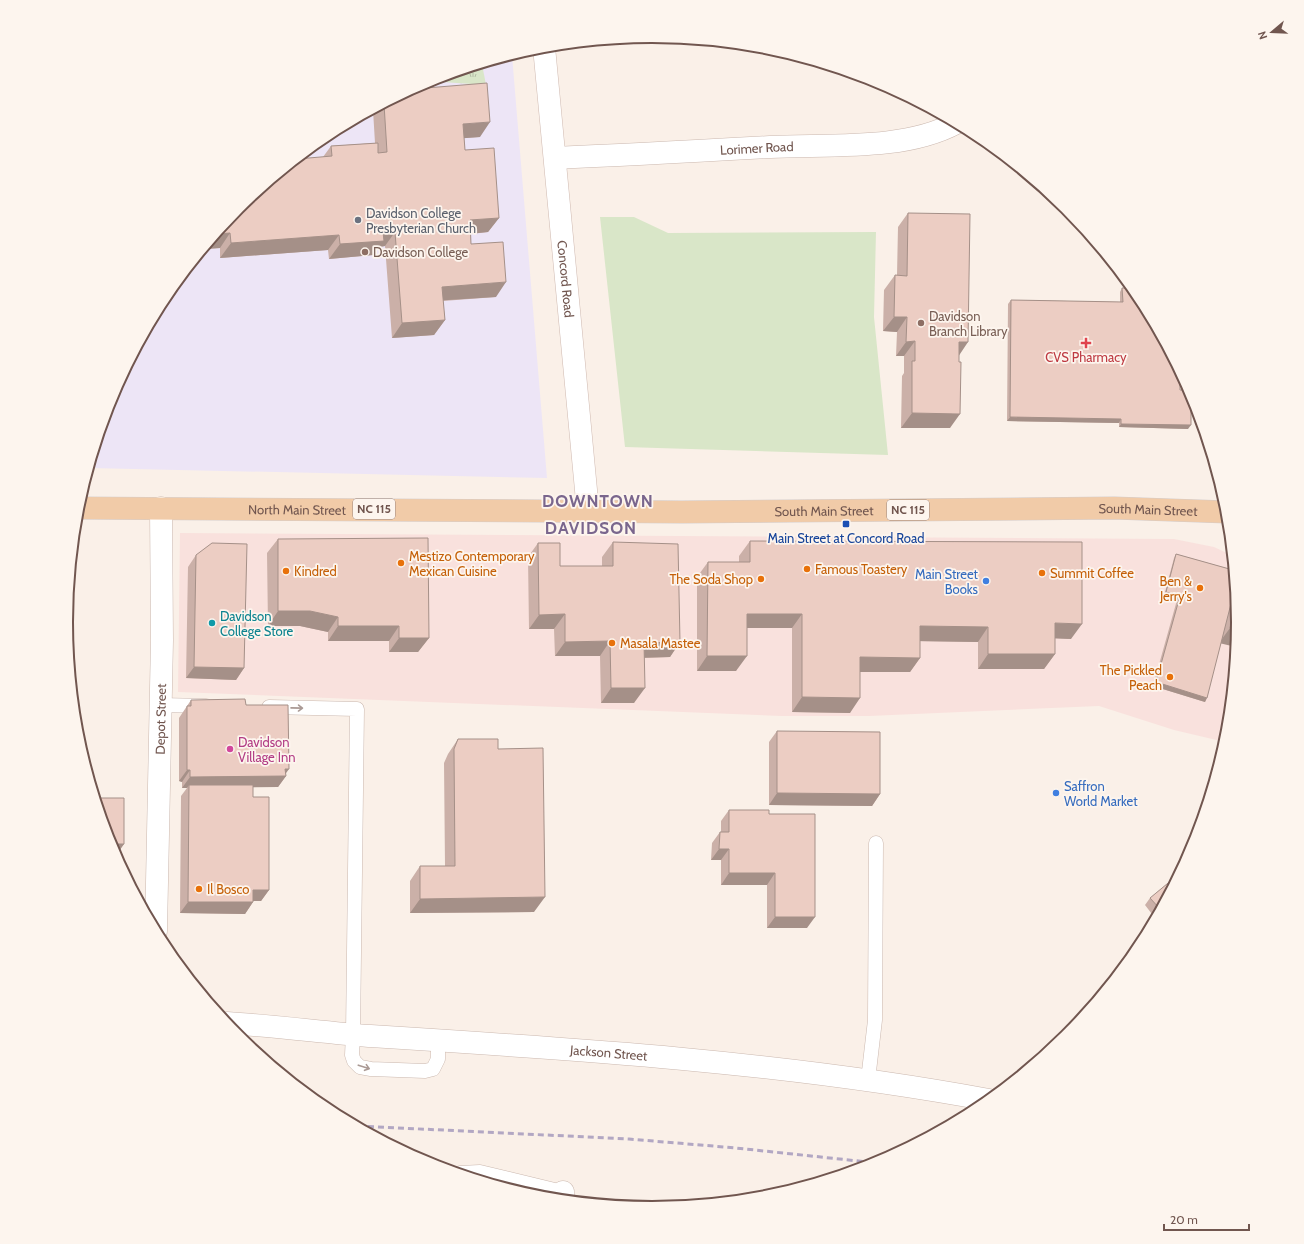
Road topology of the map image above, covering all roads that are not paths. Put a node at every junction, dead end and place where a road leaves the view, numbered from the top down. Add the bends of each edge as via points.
1 (545, 53) edge
2 (949, 126) edge
3 (555, 158) junction
4 (84, 508) edge
5 (161, 508) junction
6 (588, 511) junction
7 (1220, 512) edge
8 (160, 705) junction
9 (217, 706) edge
10 (256, 707) edge
11 (876, 843) dead end
12 (156, 920) edge
13 (236, 1024) edge
14 (353, 1034) junction
15 (438, 1040) junction
16 (868, 1080) junction
17 (980, 1098) edge
18 (474, 1172) edge
19 (546, 1191) edge

1 - 3 street, Concord Road
2 - 3 street, Lorimer Road via 905,140 868,144
3 - 6 street, Concord Road
4 - 5 main road, North Main Street / NC 115
5 - 6 main road, North Main Street / NC 115
5 - 8 street, Depot Street
6 - 7 main road, South Main Street / NC 115 via 1114,508
8 - 9 lane
8 - 12 street, Depot Street
10 -> 14 lane via 357,709
11 - 16 lane via 875,1020
13 - 14 street, Jackson Street
14 - 15 street, Jackson Street
14 -> 15 lane via 354,1061 371,1069 433,1069 438,1059
15 - 16 street, Jackson Street via 707,1060
16 - 17 street, Jackson Street
18 - 19 lane

